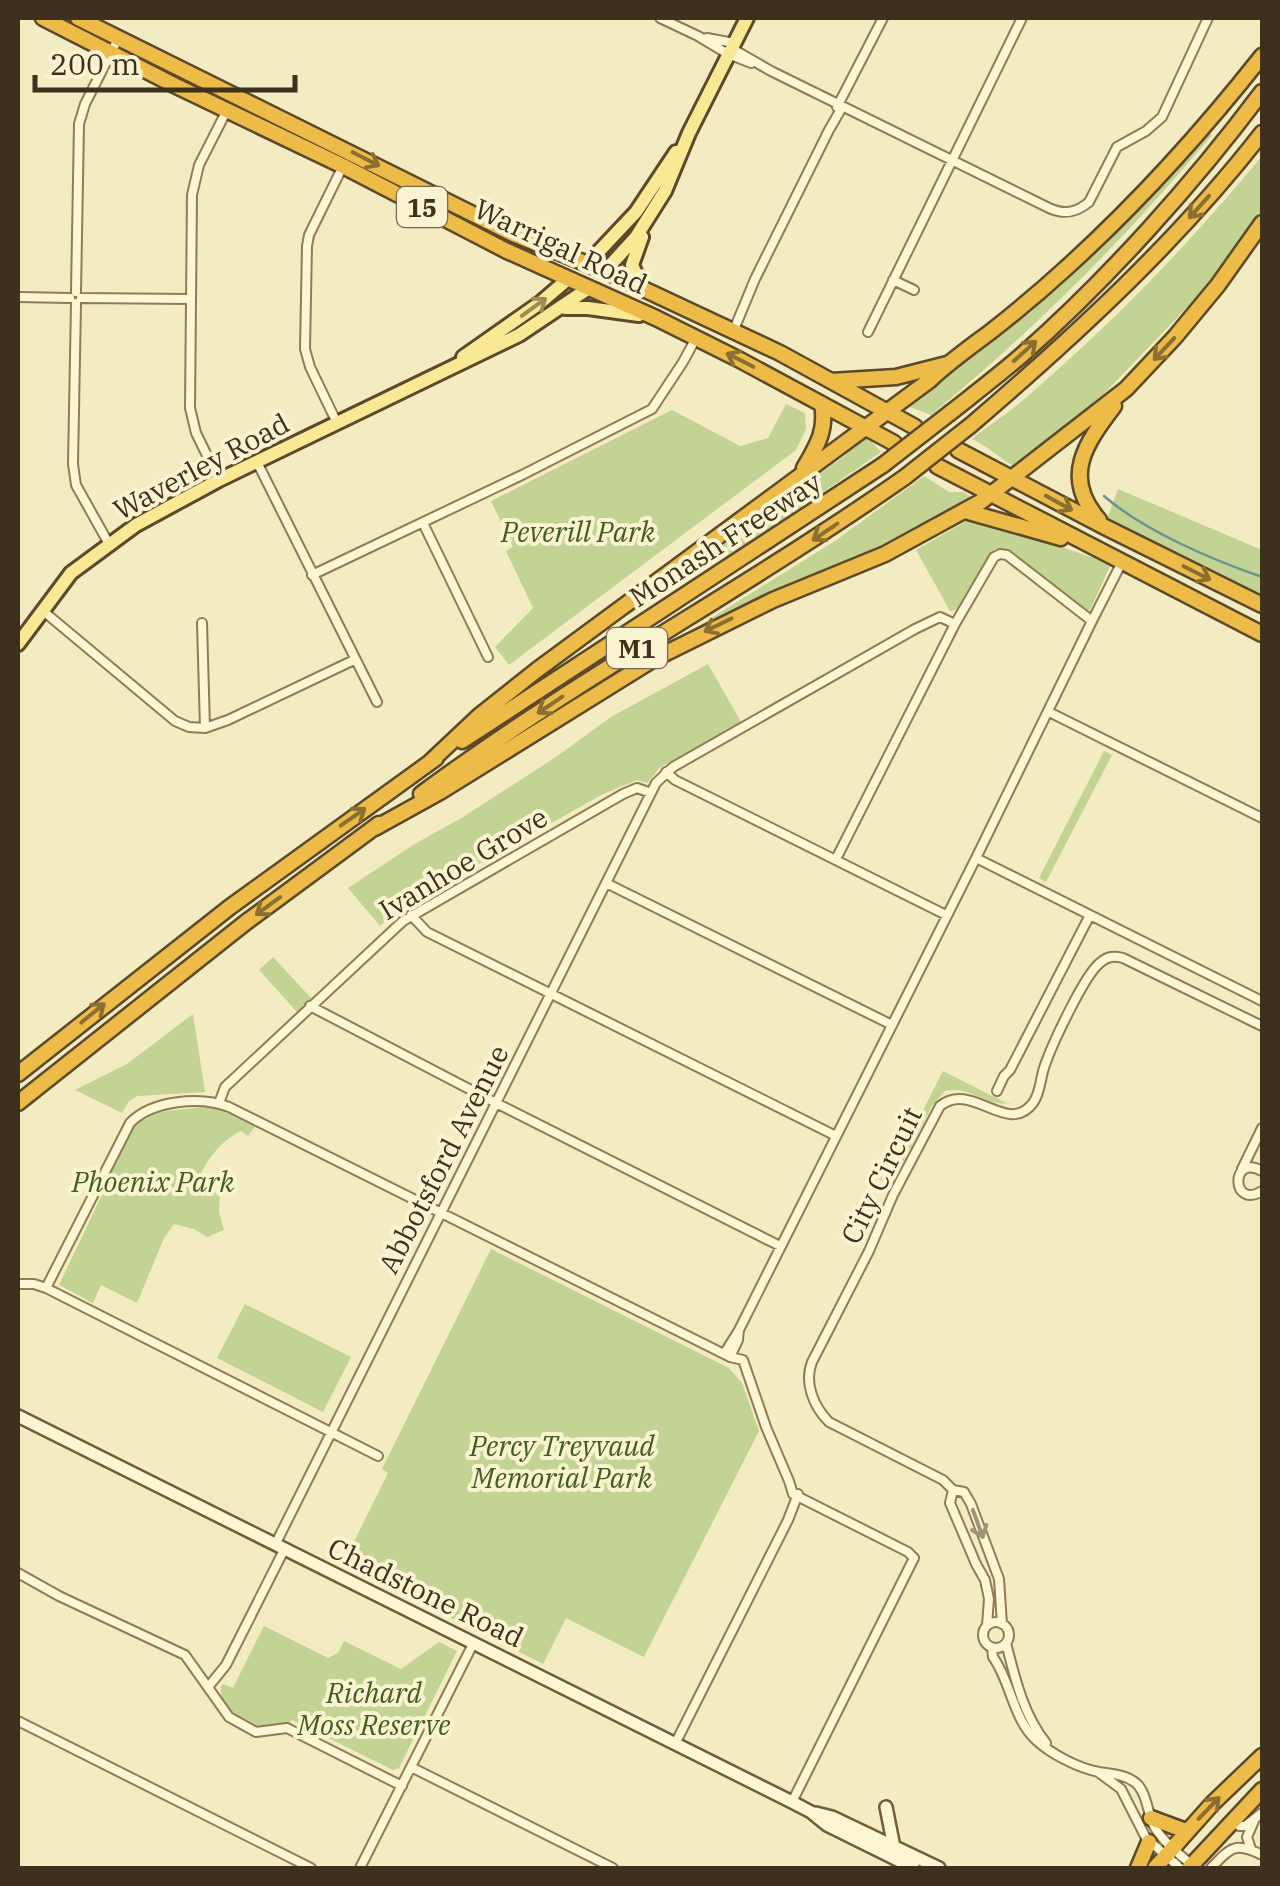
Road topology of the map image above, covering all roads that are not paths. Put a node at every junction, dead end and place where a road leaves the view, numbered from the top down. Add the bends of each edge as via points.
1 (43, 18) edge
2 (78, 18) edge
3 (660, 18) edge
4 (747, 18) edge
5 (882, 18) edge
6 (1022, 18) edge
7 (1208, 18) edge
8 (119, 38) junction
9 (731, 49) junction
10 (111, 54) junction
11 (1262, 56) edge
12 (1262, 92) edge
13 (840, 105) junction
14 (227, 110) junction
15 (689, 133) junction
16 (1262, 133) edge
17 (952, 159) junction
18 (343, 166) junction
19 (651, 216) junction
20 (1262, 223) edge
21 (587, 264) junction
22 (605, 271) junction
23 (568, 280) junction
24 (893, 280) junction
25 (589, 288) junction
26 (643, 289) junction
27 (914, 290) dead end
28 (18, 297) edge
29 (76, 298) junction
30 (190, 299) junction
31 (560, 309) junction
32 (656, 318) junction
33 (732, 332) junction
34 (868, 332) dead end
35 (696, 338) junction
36 (947, 364) junction
37 (441, 374) junction
38 (837, 384) junction
39 (1126, 389) junction
40 (822, 404) junction
41 (886, 411) junction
42 (839, 413) junction
43 (336, 423) junction
44 (865, 427) junction
45 (915, 427) dead end
46 (894, 443) dead end
47 (958, 450) dead end
48 (257, 462) junction
49 (937, 466) dead end
50 (800, 476) junction
51 (1012, 478) junction
52 (219, 480) junction
53 (990, 495) junction
54 (965, 511) junction
55 (423, 523) junction
56 (1105, 527) junction
57 (108, 544) junction
58 (1084, 544) junction
59 (1122, 562) junction
60 (312, 575) junction
61 (1262, 605) edge
62 (42, 610) junction
63 (202, 622) dead end
64 (1092, 622) junction
65 (955, 624) junction
66 (1262, 634) edge
67 (18, 644) edge
68 (488, 657) dead end
69 (354, 660) junction
70 (377, 702) dead end
71 (1048, 712) junction
72 (205, 728) junction
73 (428, 764) junction
74 (666, 772) junction
75 (651, 794) junction
76 (1262, 818) edge
77 (375, 828) junction
78 (976, 858) junction
79 (836, 859) junction
80 (606, 883) junction
81 (946, 915) junction
82 (1090, 915) junction
83 (410, 916) junction
84 (1206, 973) junction
85 (1219, 980) junction
86 (1196, 992) junction
87 (551, 993) junction
88 (1210, 1000) junction
89 (1262, 1001) edge
90 (310, 1006) junction
91 (892, 1025) junction
92 (1262, 1026) edge
93 (18, 1074) edge
94 (996, 1091) dead end
95 (18, 1103) edge
96 (219, 1103) junction
97 (496, 1103) junction
98 (1262, 1128) edge
99 (836, 1136) junction
100 (1262, 1172) edge
101 (1240, 1173) junction
102 (1262, 1190) edge
103 (440, 1214) junction
104 (780, 1246) junction
105 (18, 1284) edge
106 (46, 1288) junction
107 (727, 1355) junction
108 (18, 1416) edge
109 (331, 1432) junction
110 (378, 1456) dead end
111 (953, 1490) junction
112 (799, 1496) junction
113 (279, 1547) junction
114 (18, 1573) edge
115 (1002, 1624) junction
116 (987, 1626) junction
117 (473, 1644) junction
118 (1006, 1644) junction
119 (992, 1648) junction
120 (209, 1686) junction
121 (18, 1721) edge
122 (675, 1744) junction
123 (1056, 1753) junction
124 (1262, 1756) edge
125 (411, 1768) junction
126 (1098, 1772) junction
127 (402, 1786) junction
128 (1262, 1790) edge
129 (792, 1802) junction
130 (886, 1807) dead end
131 (812, 1812) junction
132 (1262, 1812) edge
133 (1151, 1818) junction
134 (1254, 1822) junction
135 (1229, 1825) junction
136 (1186, 1832) junction
137 (1150, 1842) junction
138 (894, 1847) junction
139 (1230, 1848) junction
140 (1251, 1849) junction
141 (1169, 1852) junction
142 (1262, 1855) edge
143 (311, 1868) edge
144 (360, 1868) edge
145 (613, 1868) edge
146 (914, 1868) edge
147 (938, 1868) edge
148 (1138, 1868) edge
149 (1155, 1868) edge
150 (1187, 1868) edge
151 (1211, 1868) edge

1 - 10 highway, Warrigal Road / 15
2 - 8 highway, Warrigal Road / 15
3 - 9 street
4 - 9 main road, Waverley Road
5 - 13 street
6 - 17 street
7 - 17 street via 1162,116 1117,147 1081,208 1049,208
8 - 10 street
8 -> 21 highway, Warrigal Road / 15 via 513,234
9 - 13 street via 743,62
9 - 15 main road, Waverley Road
10 - 14 highway, Warrigal Road / 15
10 - 29 street via 79,124
11 - 36 highway via 1096,240
73 -> 12 highway, Monash Freeway / M1, bridge via 883,465 950,413 1023,354 1123,256
13 - 17 street
13 - 33 street
14 - 18 highway, Warrigal Road / 15
14 - 30 street via 195,177
15 - 19 main road, Waverley Road
15 - 21 main road, Waverley Road via 636,212
16 -> 77 highway, Monash Freeway / M1, bridge via 1147,264 971,425 804,546 579,686
17 - 24 street
18 - 23 highway, Warrigal Road / 15
18 - 43 street via 306,246 305,350
19 - 22 main road, Waverley Road
19 - 26 main road via 632,265
20 -> 39 highway via 1175,338
21 - 22 highway, Warrigal Road / 15
21 - 23 highway, Waverley Road
22 - 25 highway, Waverley Road
22 - 26 highway, Warrigal Road / 15
23 - 25 highway, Warrigal Road / 15
37 -> 23 main road, Waverley Road
24 - 27 street
24 - 34 street
25 - 31 main road, Waverley Road
25 - 32 highway, Warrigal Road / 15
26 - 33 highway, Warrigal Road / 15
28 - 29 street
29 - 30 street
29 - 57 street via 73,464 76,485
30 - 52 street via 190,408
31 - 32 main road
31 - 37 main road, Waverley Road
32 - 35 highway, Warrigal Road / 15
33 - 38 highway, Warrigal Road / 15
40 -> 35 highway, Warrigal Road / 15
35 - 55 street via 652,410
36 - 38 highway
36 - 41 highway
37 - 43 main road, Waverley Road
38 - 41 highway, Warrigal Road / 15
38 - 42 highway via 844,400
39 - 51 highway
39 - 56 highway via 1091,437 1081,466 1084,497
40 - 42 highway, Warrigal Road / 15
40 - 50 highway via 824,431
41 - 44 highway
41 - 45 highway, Warrigal Road / 15
42 - 44 highway, Warrigal Road / 15
43 - 48 main road, Waverley Road
44 - 46 highway, Warrigal Road / 15
44 - 50 highway
47 - 51 highway
48 - 52 main road, Waverley Road
48 - 60 street
49 - 53 highway
50 - 73 highway via 538,670
51 - 53 highway
51 -> 56 highway
52 - 57 main road, Waverley Road
53 - 54 highway
53 - 58 highway
54 - 58 highway
54 -> 77 highway via 642,665
55 - 60 street
55 - 68 street
56 -> 61 highway
57 - 62 main road, Waverley Road
58 - 59 highway
59 - 64 street
59 - 66 highway
60 - 69 street
62 - 67 main road, Waverley Road
62 - 72 street via 175,721
63 - 72 street
64 - 65 street via 1000,554
64 - 71 street
65 - 74 street via 940,617 915,629
65 - 79 street
69 - 70 street
69 - 72 street
71 - 76 street
71 - 78 street
93 -> 73 highway, Monash Freeway / M1 via 216,918
74 - 75 street
74 - 79 street
75 - 80 street, Abbotsford Avenue
75 - 83 street, Ivanhoe Grove via 637,788 623,794
77 -> 95 highway, Monash Freeway / M1
78 - 81 street
78 - 82 street
79 - 81 street
80 - 87 street, Abbotsford Avenue
80 - 91 street
81 - 91 street
82 - 84 street
82 - 94 street
83 - 87 street via 426,932
83 - 90 street, Ivanhoe Grove
84 - 85 street
84 - 86 street
85 - 88 street
85 - 89 street
86 - 88 street, City Circuit
86 - 111 street, City Circuit via 1123,958 1100,962 1048,1057 1032,1105 1012,1113 961,1097 942,1103 893,1195 808,1382 828,1422
87 - 97 street, Abbotsford Avenue
87 - 99 street
88 - 92 street, City Circuit
90 - 96 street, Ivanhoe Grove via 226,1087
90 - 97 street
91 - 99 street
96 - 103 street
96 - 106 street via 157,1106 135,1117
97 - 103 street, Abbotsford Avenue
97 - 104 street
98 - 101 street
99 - 104 street
100 - 101 street via 1251,1167
101 - 102 street via 1243,1192
103 - 107 street
103 - 109 street, Abbotsford Avenue
104 - 107 street
105 - 106 street
106 - 109 street
107 - 112 street via 748,1371 789,1487
108 - 113 street, Chadstone Road
109 - 110 street
109 - 113 street, Abbotsford Avenue
111 -> 115 street, City Circuit via 967,1496 996,1572
111 - 116 street via 950,1503 986,1584
112 - 122 street
112 - 129 street via 914,1558
113 - 117 street, Chadstone Road
113 - 120 street, Abbotsford Avenue via 226,1665
114 - 120 street via 185,1655
115 - 116 street
115 - 118 street
116 - 119 street via 982,1637
117 - 122 street, Chadstone Road
117 - 125 street
118 - 119 street
118 - 123 street via 1028,1714
119 - 123 street via 1025,1726
120 - 127 street via 235,1722 256,1732 287,1728
121 - 143 street
122 - 129 street, Chadstone Road
123 - 126 street
136 -> 124 highway
125 - 127 street
125 - 145 street
126 - 133 street via 1136,1783
126 - 137 street via 1121,1789
127 - 144 street
128 - 135 highway
129 - 131 street, Chadstone Road
130 - 138 street
131 - 138 street, Chadstone Road
131 - 146 street, Chadstone Road
132 - 134 street
133 - 136 highway
133 - 141 street
134 - 135 street
134 - 140 street
135 - 139 street
135 - 150 highway
136 - 141 highway
137 - 141 street
137 - 148 highway
138 - 147 street, Chadstone Road
139 - 140 street
139 - 151 street
140 - 142 street
141 - 149 highway
141 - 150 street

